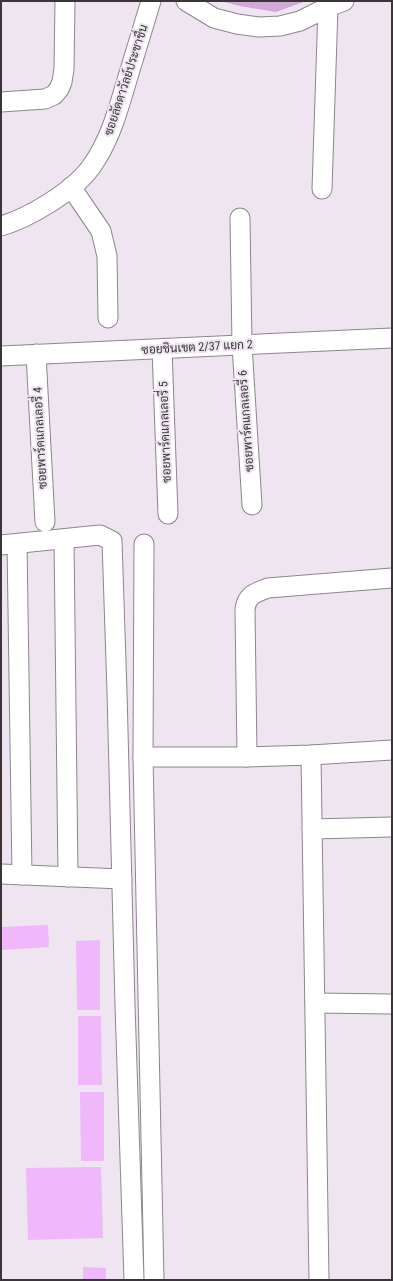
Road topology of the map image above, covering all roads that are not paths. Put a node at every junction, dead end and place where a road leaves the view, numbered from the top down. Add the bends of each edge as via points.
1 (65, 1) edge
2 (151, 1) edge
3 (186, 1) edge
4 (336, 4) edge
5 (1, 102) edge
6 (71, 187) junction
7 (322, 189) dead end
8 (240, 218) dead end
9 (1, 226) edge
10 (108, 318) dead end
11 (392, 338) edge
12 (242, 346) junction
13 (162, 349) junction
14 (36, 354) junction
15 (1, 356) edge
16 (252, 505) dead end
17 (168, 514) dead end
18 (45, 522) dead end
19 (64, 539) junction
20 (9, 544) edge
21 (144, 544) dead end
22 (392, 578) edge
23 (392, 750) edge
24 (311, 755) junction
25 (143, 757) junction
26 (247, 757) junction
27 (392, 827) edge
28 (312, 829) junction
29 (1, 874) edge
30 (22, 875) junction
31 (68, 877) junction
32 (122, 879) junction
33 (315, 1002) junction
34 (392, 1004) edge
35 (134, 1280) edge
36 (154, 1280) edge
37 (320, 1280) edge

1 - 5 street via 64,69 58,89 54,95 45,99
2 - 6 street, ซอยลัดดาวัลย์ประชาชื่น via 120,106 106,143 91,168
3 - 4 street via 214,18 259,27 280,26 300,21
4 - 7 street
6 - 9 street, ซอยลัดดาวัลย์ประชาชื่น via 35,212
6 - 10 street via 102,232 107,256
8 - 12 street, ซอยพาร์คแกลเลอรี่ 6
11 - 12 street, ซอยชินเขต 2/37 แยก 2
12 - 13 street, ซอยชินเขต 2/37 แยก 2
12 - 16 street, ซอยพาร์คแกลเลอรี่ 6
13 - 14 street, ซอยชินเขต 2/37 แยก 2
13 - 17 street, ซอยพาร์คแกลเลอรี่ 5
14 - 15 street, ซอยชินเขต 2/37 แยก 2
14 - 18 street, ซอยพาร์คแกลเลอรี่ 4
19 - 20 street
19 - 31 street
19 - 32 street via 100,535 112,541
20 - 30 street
21 - 25 street
22 - 26 street via 268,588 246,600
23 - 24 street
24 - 26 street
24 - 28 street
25 - 26 street
25 - 36 street
27 - 28 street
28 - 33 street
29 - 30 street
30 - 31 street
31 - 32 street
32 - 35 street
33 - 34 street
33 - 37 street

